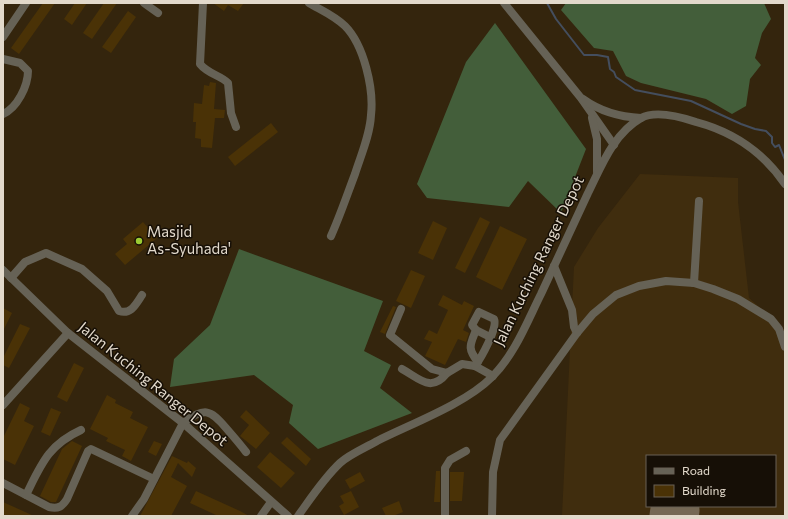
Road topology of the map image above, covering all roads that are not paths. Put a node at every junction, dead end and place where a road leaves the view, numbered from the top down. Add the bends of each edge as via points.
1 (26, 3) edge
2 (144, 3) edge
3 (203, 3) edge
4 (309, 3) edge
5 (504, 3) edge
6 (158, 12) dead end
7 (3, 37) edge
8 (3, 59) edge
9 (581, 98) junction
10 (590, 113) junction
11 (3, 114) edge
12 (641, 118) junction
13 (236, 127) dead end
14 (614, 145) junction
15 (596, 176) junction
16 (785, 184) edge
17 (700, 200) dead end
18 (331, 236) dead end
19 (554, 266) junction
20 (3, 270) edge
21 (11, 278) junction
22 (694, 283) junction
23 (142, 295) dead end
24 (401, 309) dead end
25 (476, 330) junction
26 (68, 333) junction
27 (577, 333) junction
28 (490, 337) junction
29 (785, 347) edge
30 (476, 364) junction
31 (402, 369) dead end
32 (447, 373) junction
33 (493, 376) junction
34 (3, 405) edge
35 (183, 423) junction
36 (81, 430) dead end
37 (466, 451) dead end
38 (246, 452) dead end
39 (154, 479) junction
40 (3, 483) edge
41 (26, 495) junction
42 (271, 502) junction
43 (132, 516) edge
44 (261, 516) edge
45 (288, 516) edge
46 (298, 516) edge
47 (445, 516) edge
48 (492, 516) edge

1 - 7 street
2 - 6 street
3 - 13 street via 200,64 205,70 228,83 231,113
4 - 18 street via 336,19 352,35 363,57 372,115 364,149
5 - 9 street
8 - 11 street via 20,63 28,71 28,78 18,99
9 - 10 street
9 - 12 street via 610,113
10 - 14 street
10 - 15 street via 597,139
12 - 14 street, Jalan Kuching Ranger Depot via 624,131
12 - 16 street, Jalan Kuching Ranger Depot via 654,114 686,119 734,136 768,162
14 - 15 street, Jalan Kuching Ranger Depot
15 - 19 street, Jalan Kuching Ranger Depot
17 - 22 street
19 - 27 street via 572,310
19 - 33 street, Jalan Kuching Ranger Depot via 514,346
20 - 21 street, Jalan Kuching Ranger Depot
21 - 23 street via 25,262 46,253 82,269 106,291 123,313 132,310
21 - 26 street, Jalan Kuching Ranger Depot
22 - 27 street via 666,281 638,286 616,295 593,314
22 - 29 street via 738,299 759,310 779,329
24 - 32 street via 390,336 432,369
25 - 28 street
25 - 28 street via 472,325 477,313 482,313 496,322
25 - 30 street via 470,350
26 - 34 street
26 - 35 street, Jalan Kuching Ranger Depot
27 - 48 street via 500,440 493,472
28 - 30 street
30 - 32 street via 462,364
30 - 33 street
31 - 32 street via 428,384 440,382
33 - 46 street, Jalan Kuching Ranger Depot via 446,407 341,462
35 - 38 street via 193,415 205,412 214,414
35 - 39 street
35 - 42 street, Jalan Kuching Ranger Depot
36 - 41 street via 54,446 43,460
37 - 47 street via 450,460 444,468
39 - 41 street via 91,449 88,450 67,500 62,506 49,507
39 - 43 street
40 - 41 street
42 - 44 street
42 - 45 street, Jalan Kuching Ranger Depot

